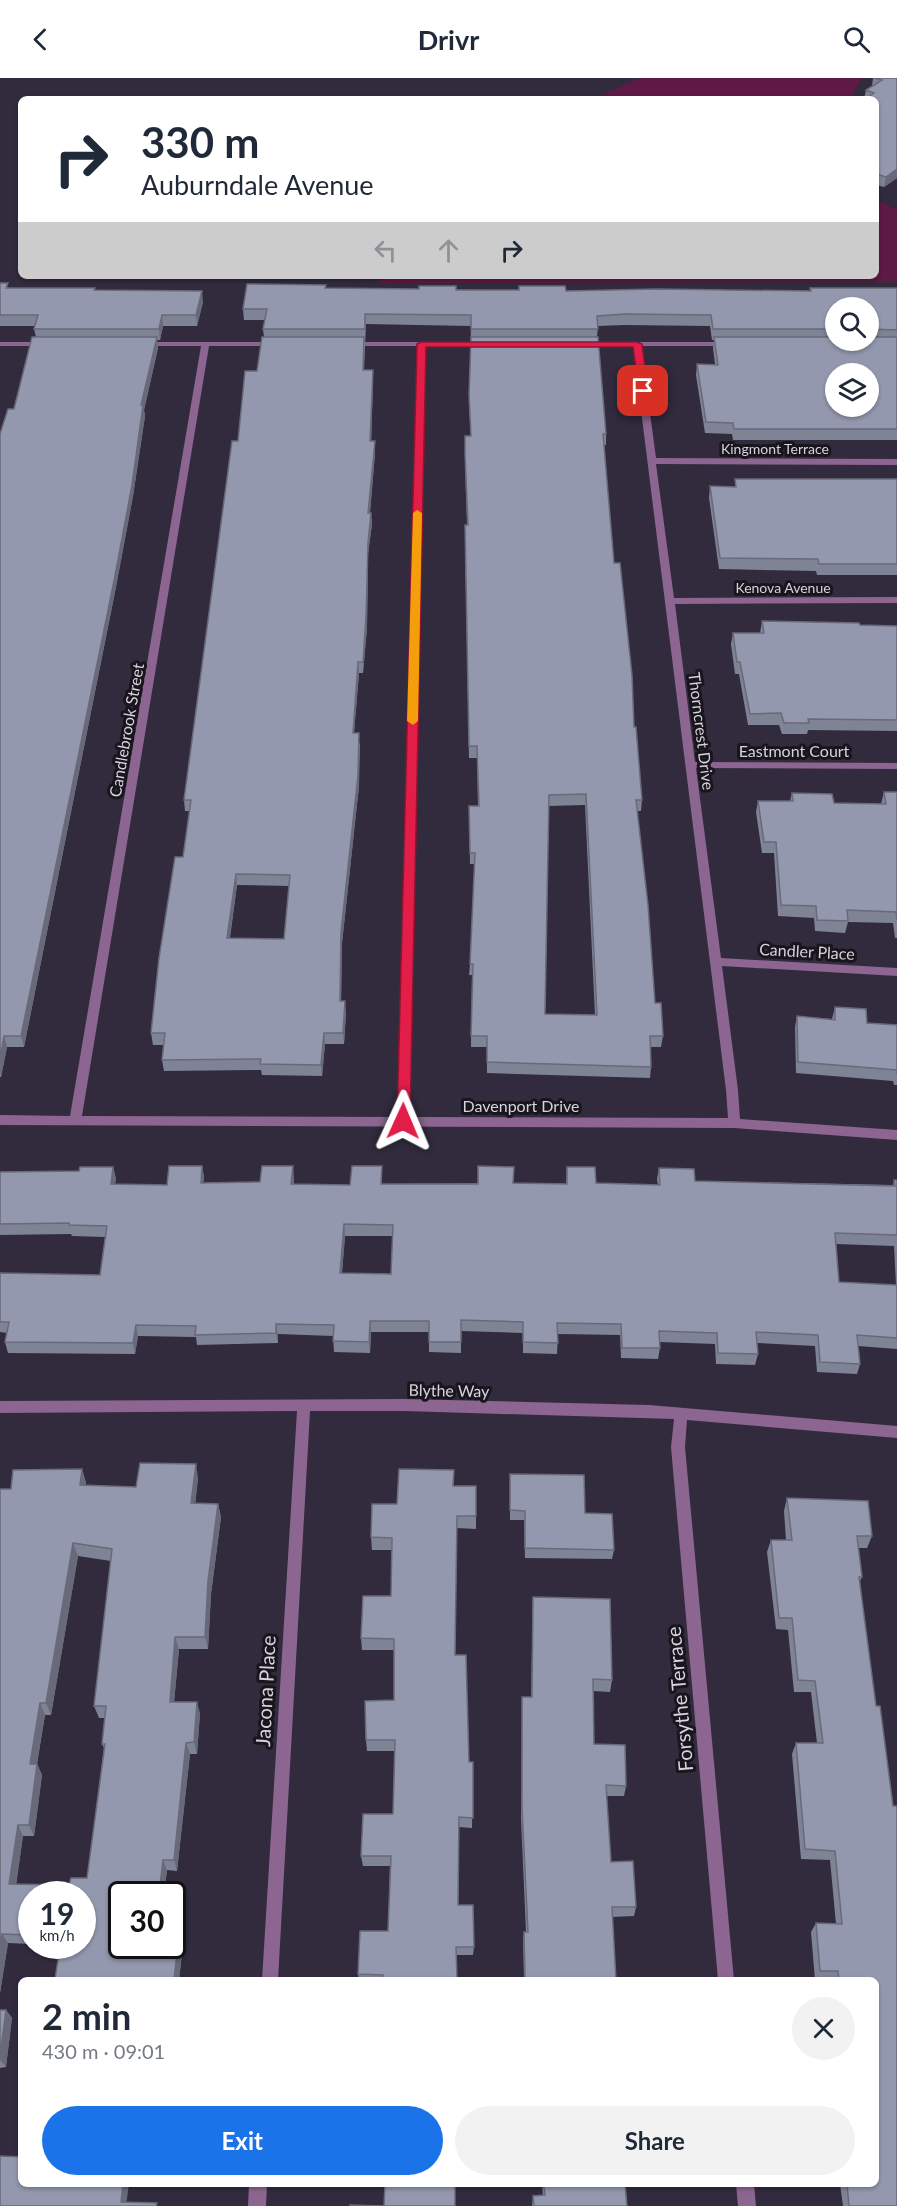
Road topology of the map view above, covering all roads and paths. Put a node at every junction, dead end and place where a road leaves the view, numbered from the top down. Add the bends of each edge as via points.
1 (0, 344) edge
2 (57, 344) edge
3 (137, 344) edge
4 (205, 344) junction
5 (289, 344) edge
6 (337, 344) edge
7 (421, 344) junction
8 (493, 344) edge
9 (577, 344) edge
10 (637, 344) junction
11 (732, 344) edge
12 (652, 461) junction
13 (897, 462) edge
14 (897, 600) edge
15 (670, 601) junction
16 (691, 765) junction
17 (897, 766) edge
18 (716, 962) junction
19 (897, 972) edge
20 (0, 1120) edge
21 (75, 1120) junction
22 (403, 1121) junction
23 (734, 1123) junction
24 (897, 1135) edge
25 (304, 1405) junction
26 (0, 1407) edge
27 (681, 1414) junction
28 (897, 1432) edge
29 (270, 1977) edge
30 (726, 1977) edge
31 (258, 2187) edge
32 (745, 2187) edge
33 (257, 2206) edge
34 (747, 2206) edge

1 - 2 street
3 - 4 street
4 - 5 street
4 - 21 street, Candlebrook Street
6 - 7 street
7 - 8 street
7 - 22 street
9 - 10 street
10 - 11 street
10 - 12 street, Thorncrest Drive
12 - 13 street, Kingmont Terrace
12 - 15 street, Thorncrest Drive
14 - 15 street, Kenova Avenue
15 - 16 street, Thorncrest Drive
16 - 17 street, Eastmont Court
16 - 18 street, Thorncrest Drive
18 - 19 street, Candler Place
18 - 23 street, Thorncrest Drive
20 - 21 street, Davenport Drive
21 - 22 street, Davenport Drive
22 - 23 street, Davenport Drive
23 - 24 street, Davenport Drive
25 - 26 street, Blythe Way
25 - 27 street, Blythe Way
25 - 29 street, Jacona Place
27 - 28 street, Blythe Way
27 - 30 street, Forsythe Terrace via 678,1447
31 - 33 street
32 - 34 street

